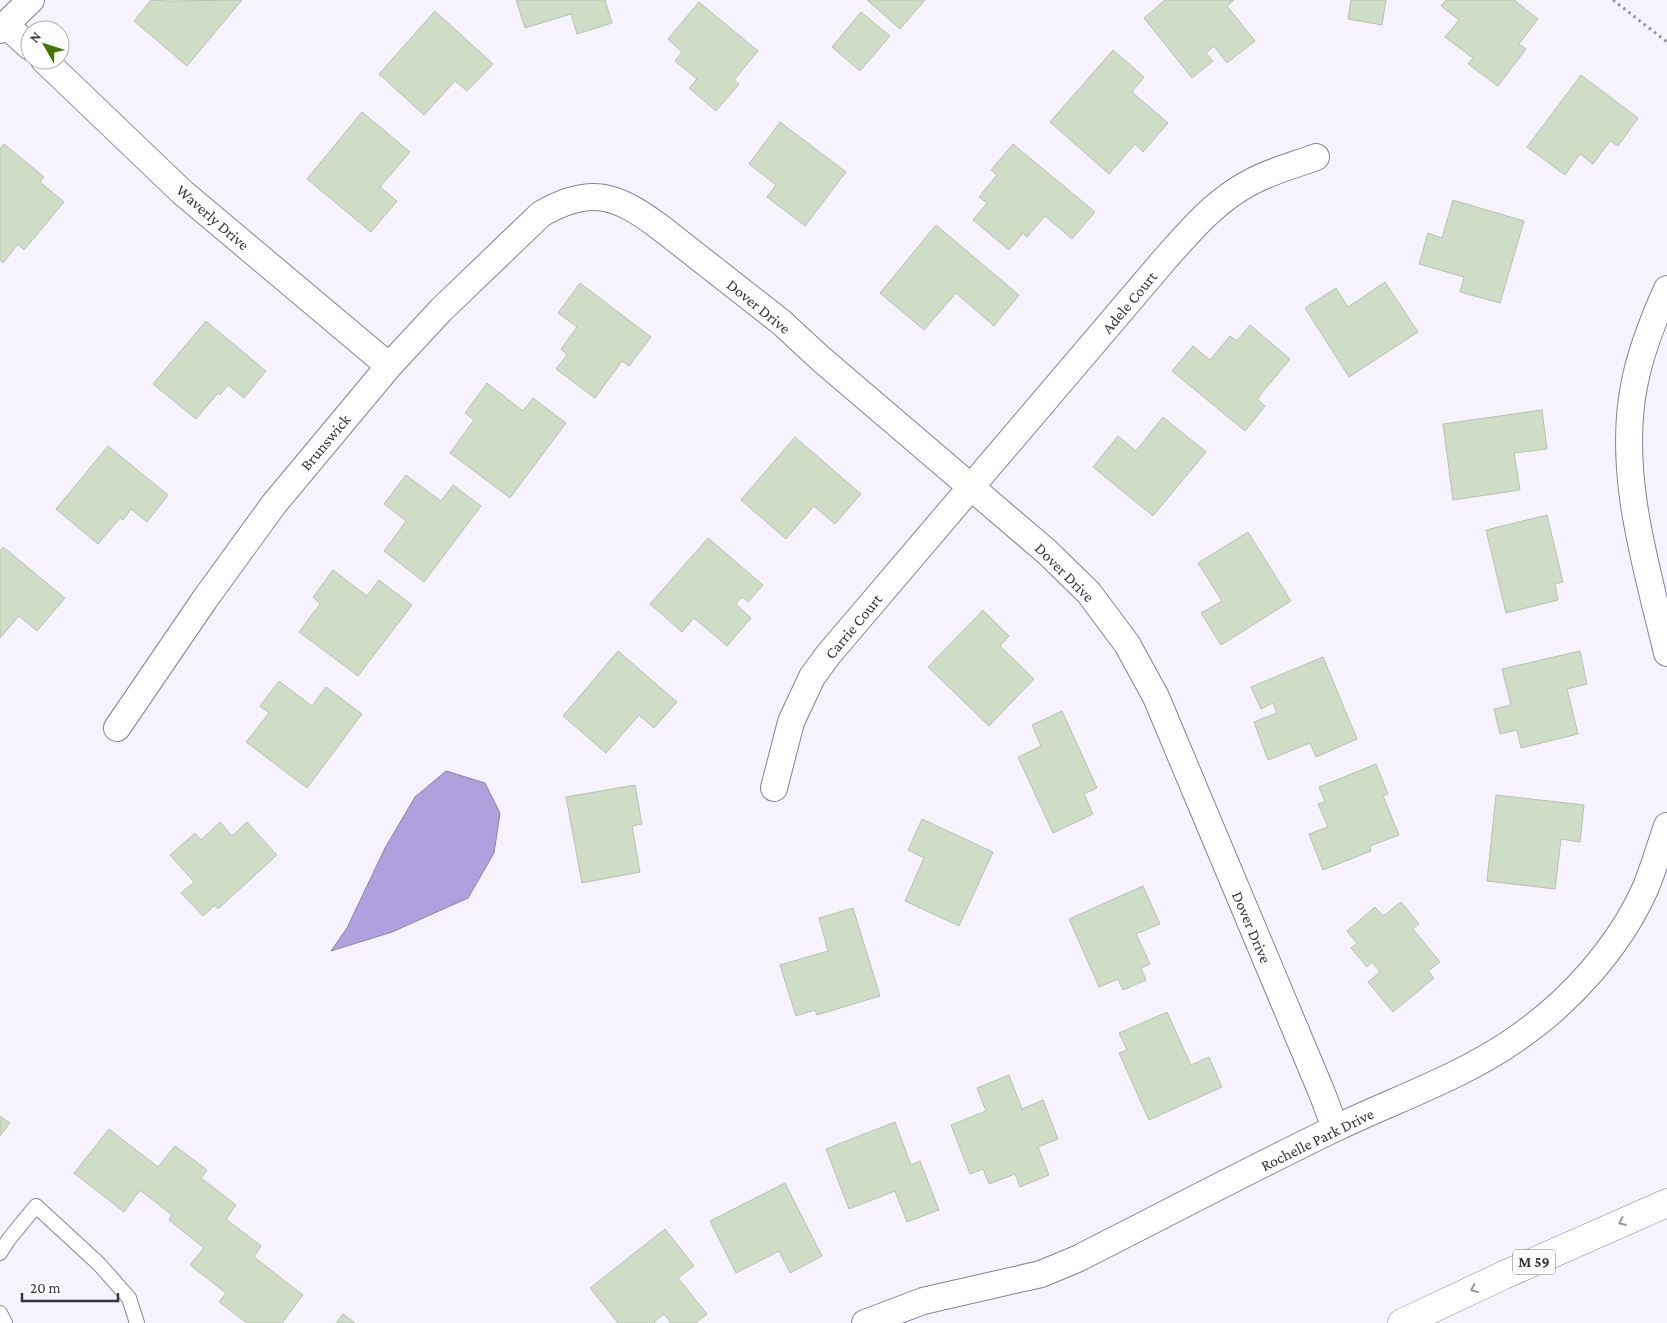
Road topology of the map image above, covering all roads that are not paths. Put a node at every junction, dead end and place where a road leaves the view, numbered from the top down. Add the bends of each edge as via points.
1 (31, 0) edge
2 (3, 28) edge
3 (20, 40) edge
4 (54, 70) edge
5 (1316, 157) dead end
6 (577, 198) joint
7 (1667, 289) edge
8 (389, 366) junction
9 (972, 487) junction
10 (1667, 653) edge
11 (117, 728) dead end
12 (774, 788) dead end
13 (1667, 826) edge
14 (1335, 1128) junction
15 (1667, 1203) edge
16 (0, 1253) edge
17 (0, 1313) edge
18 (5, 1323) edge
19 (137, 1323) edge
20 (865, 1323) edge
21 (1402, 1323) edge

1 - 2 street
2 - 3 street
4 - 8 street, Waverly Drive via 182,192
5 - 9 street, Adele Court via 1252,181 1222,200 1195,225
6 - 8 street, Brunswick via 541,214 441,310
6 - 9 street, Dover Drive via 600,197 624,204 645,216 781,322
7 - 10 street via 1643,350 1633,387 1629,466 1635,518
8 - 11 street, Brunswick via 245,542
9 - 12 street, Carrie Court via 812,677 791,722
9 - 14 street, Dover Drive via 1047,552 1088,593 1127,644 1156,698
13 - 14 street, Rochelle Park Drive via 1646,887 1629,918 1584,979 1548,1015 1513,1042 1470,1066
14 - 20 street, Rochelle Park Drive via 1078,1259 1041,1274 924,1301
15 -> 21 highway, M 59
16 - 19 lane via 36,1206 99,1264 129,1298
17 - 18 lane

